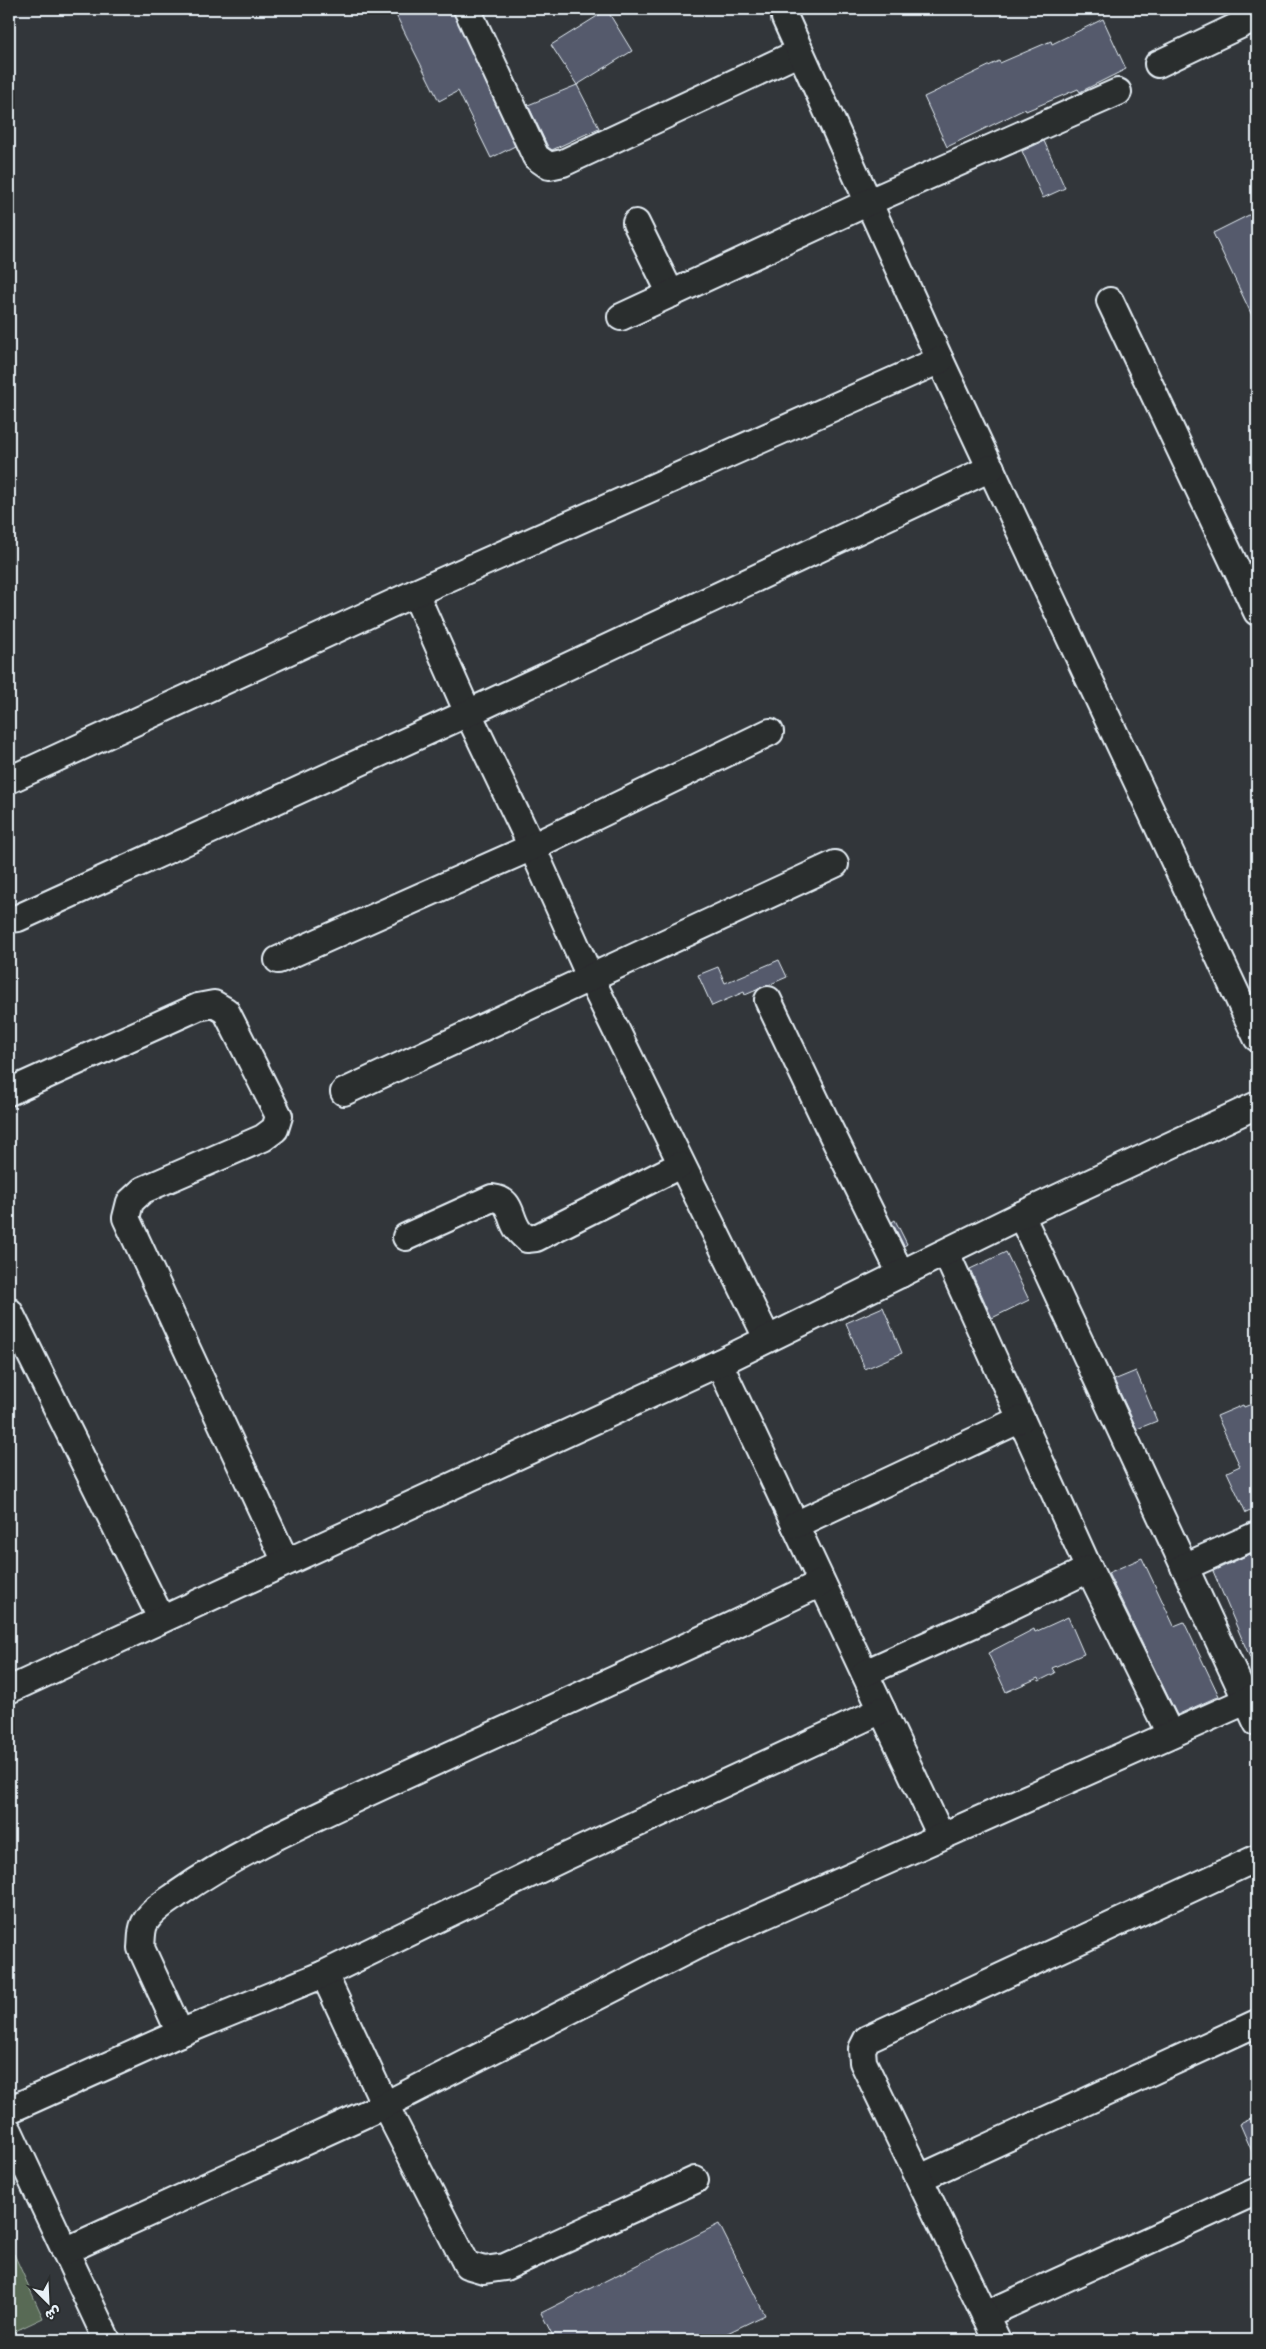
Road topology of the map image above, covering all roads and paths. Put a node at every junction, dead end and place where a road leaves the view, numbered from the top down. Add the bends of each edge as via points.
1 (467, 9) edge
2 (785, 9) edge
3 (1257, 17) edge
4 (800, 52) junction
5 (1158, 64) dead end
6 (1118, 92) dead end
7 (869, 202) junction
8 (636, 223) dead end
9 (670, 294) junction
10 (1110, 301) dead end
11 (621, 317) dead end
12 (940, 360) junction
13 (991, 468) junction
14 (415, 593) junction
15 (1257, 612) edge
16 (468, 713) junction
17 (770, 732) dead end
18 (9, 780) edge
19 (532, 847) junction
20 (835, 864) dead end
21 (9, 919) edge
22 (278, 960) dead end
23 (591, 979) junction
24 (768, 1000) dead end
25 (1257, 1038) edge
26 (9, 1092) edge
27 (344, 1092) dead end
28 (1257, 1105) edge
29 (680, 1164) junction
30 (1021, 1215) junction
31 (406, 1237) dead end
32 (946, 1253) junction
33 (901, 1274) junction
34 (9, 1311) edge
35 (767, 1338) junction
36 (719, 1363) junction
37 (1020, 1419) junction
38 (795, 1525) junction
39 (1257, 1535) edge
40 (286, 1562) junction
41 (1184, 1567) junction
42 (1089, 1569) junction
43 (821, 1583) junction
44 (161, 1618) junction
45 (865, 1673) junction
46 (9, 1690) edge
47 (1254, 1707) edge
48 (882, 1710) junction
49 (1170, 1734) junction
50 (941, 1836) junction
51 (1257, 1858) edge
52 (324, 1974) junction
53 (1257, 2023) edge
54 (180, 2033) junction
55 (385, 2105) junction
56 (9, 2110) edge
57 (9, 2131) edge
58 (920, 2178) junction
59 (695, 2180) dead end
60 (1257, 2191) edge
61 (65, 2251) junction
62 (985, 2315) junction
63 (107, 2340) edge
64 (997, 2340) edge

1 - 4 street via 536,157 549,166 563,163
2 - 4 street via 785,18
3 - 5 street
4 - 7 street
6 - 7 street
7 - 9 street
7 - 12 street
8 - 9 street
9 - 11 street
10 - 15 street
12 - 13 street
12 - 14 street
13 - 16 street
13 - 25 street
14 - 16 street
14 - 18 street
16 - 19 street
16 - 21 street via 18,918
17 - 19 street
19 - 22 street
19 - 23 street
20 - 23 street
23 - 27 street
23 - 29 street
24 - 33 street
26 - 40 street via 198,1007 214,1004 226,1011 278,1116 275,1129 264,1138 143,1190 130,1202 126,1218
28 - 30 street
29 - 31 street via 536,1238 527,1239 518,1230 506,1203 492,1198
29 - 35 street
30 - 32 street
30 - 41 street
32 - 33 street
32 - 37 street
33 - 35 street
34 - 44 street
35 - 36 street
36 - 38 street
36 - 40 street
37 - 38 street
37 - 42 street
38 - 43 street
39 - 41 street
40 - 44 street
41 - 47 street
42 - 45 street
42 - 49 street
43 - 45 street
43 - 54 street via 246,1850 205,1874 155,1911 145,1921 142,1936 141,1948
44 - 46 street
45 - 48 street
47 - 49 street
48 - 50 street
48 - 52 street via 563,1858
49 - 50 street
50 - 55 street via 698,1945
51 - 58 street via 867,2039 862,2049 863,2062
52 - 54 street
52 - 55 street
53 - 58 street
54 - 56 street
55 - 59 street via 467,2265 484,2270 505,2267
55 - 61 street
57 - 61 street
58 - 62 street
60 - 62 street
61 - 63 street
62 - 64 street

